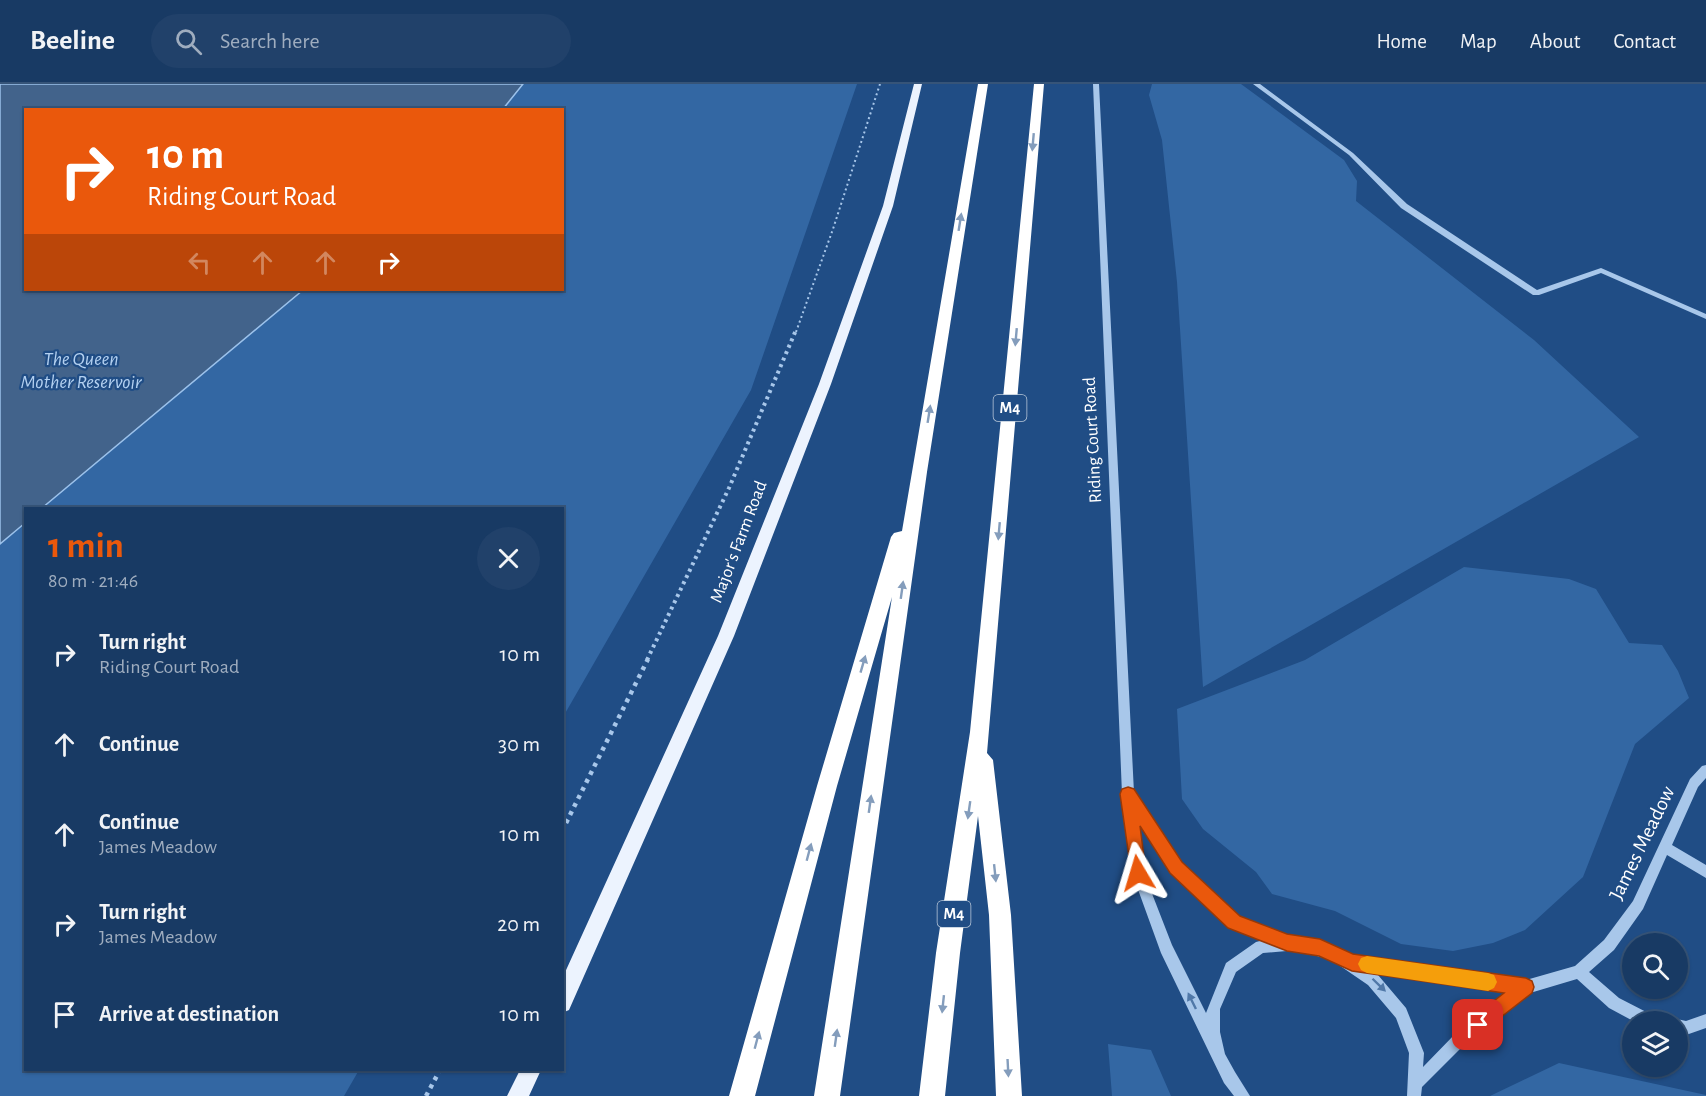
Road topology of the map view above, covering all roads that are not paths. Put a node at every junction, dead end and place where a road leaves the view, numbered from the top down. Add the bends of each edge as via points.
1 (918, 84) edge
2 (982, 84) edge
3 (1038, 84) edge
4 (1096, 84) edge
5 (1256, 84) edge
6 (1706, 317) edge
7 (920, 472) junction
8 (980, 732) junction
9 (1706, 770) edge
10 (1128, 794) junction
11 (1665, 847) junction
12 (1706, 872) edge
13 (1287, 942) junction
14 (1352, 962) junction
15 (1579, 972) junction
16 (1526, 987) junction
17 (564, 999) edge
18 (1630, 1011) edge
19 (1706, 1021) edge
20 (1688, 1027) edge
21 (1218, 1053) junction
22 (530, 1071) edge
23 (1419, 1081) junction
24 (1239, 1093) edge
25 (518, 1096) edge
26 (742, 1096) edge
27 (827, 1096) edge
28 (932, 1096) edge
29 (1009, 1096) edge
30 (1414, 1096) edge

1 - 17 main road, Major's Farm Road via 888,206 825,384 726,636
7 -> 2 highway
3 -> 8 highway, M4
4 - 10 street, Riding Court Road
5 - 6 street via 1351,154 1404,206 1536,293 1601,270
26 -> 7 highway via 827,786
27 -> 7 highway
8 -> 28 highway, M4
8 -> 29 highway, M4 via 1000,915
9 - 11 street, James Meadow via 1694,783
10 - 13 street via 1176,867 1234,922
21 -> 10 street, Riding Court Road via 1166,948 1138,873
11 - 12 street
11 - 15 street, James Meadow via 1638,904 1609,945
13 - 14 street via 1320,947
13 - 21 street via 1257,948 1233,963 1217,988 1211,1018
14 - 16 street, James Meadow
14 -> 23 street via 1382,986 1404,1017 1416,1049
15 - 16 street, James Meadow
15 - 18 street via 1614,1003
16 - 23 street, James Meadow via 1461,1038
19 - 20 street
21 - 24 street, Riding Court Road
22 - 25 main road
23 - 30 street

